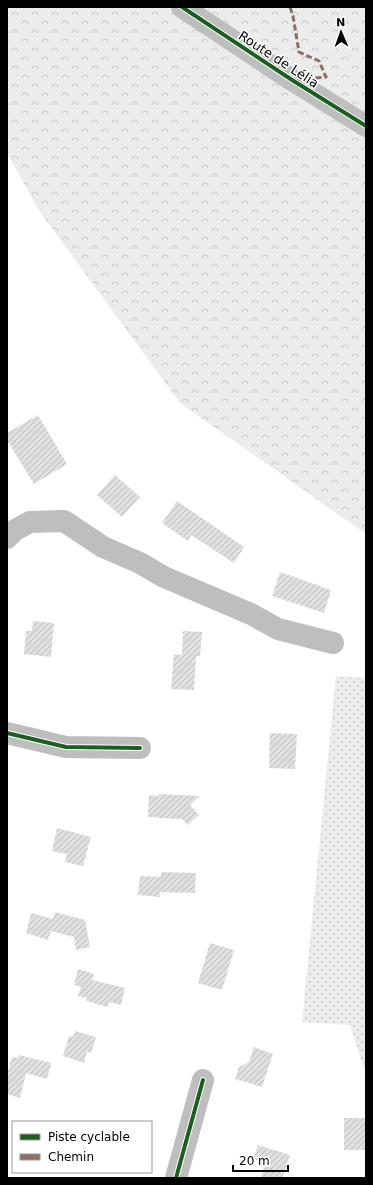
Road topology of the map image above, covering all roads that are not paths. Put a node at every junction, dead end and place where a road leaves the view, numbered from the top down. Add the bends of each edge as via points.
1 (182, 7) edge
2 (366, 126) edge
3 (7, 538) edge
4 (333, 643) dead end
5 (7, 733) edge
6 (140, 748) dead end
7 (203, 1080) dead end
8 (176, 1178) edge

1 - 2 street, Route de Lélia
3 - 4 street via 30,522 64,521 103,548 253,615 278,629
5 - 6 street via 66,747
7 - 8 street

